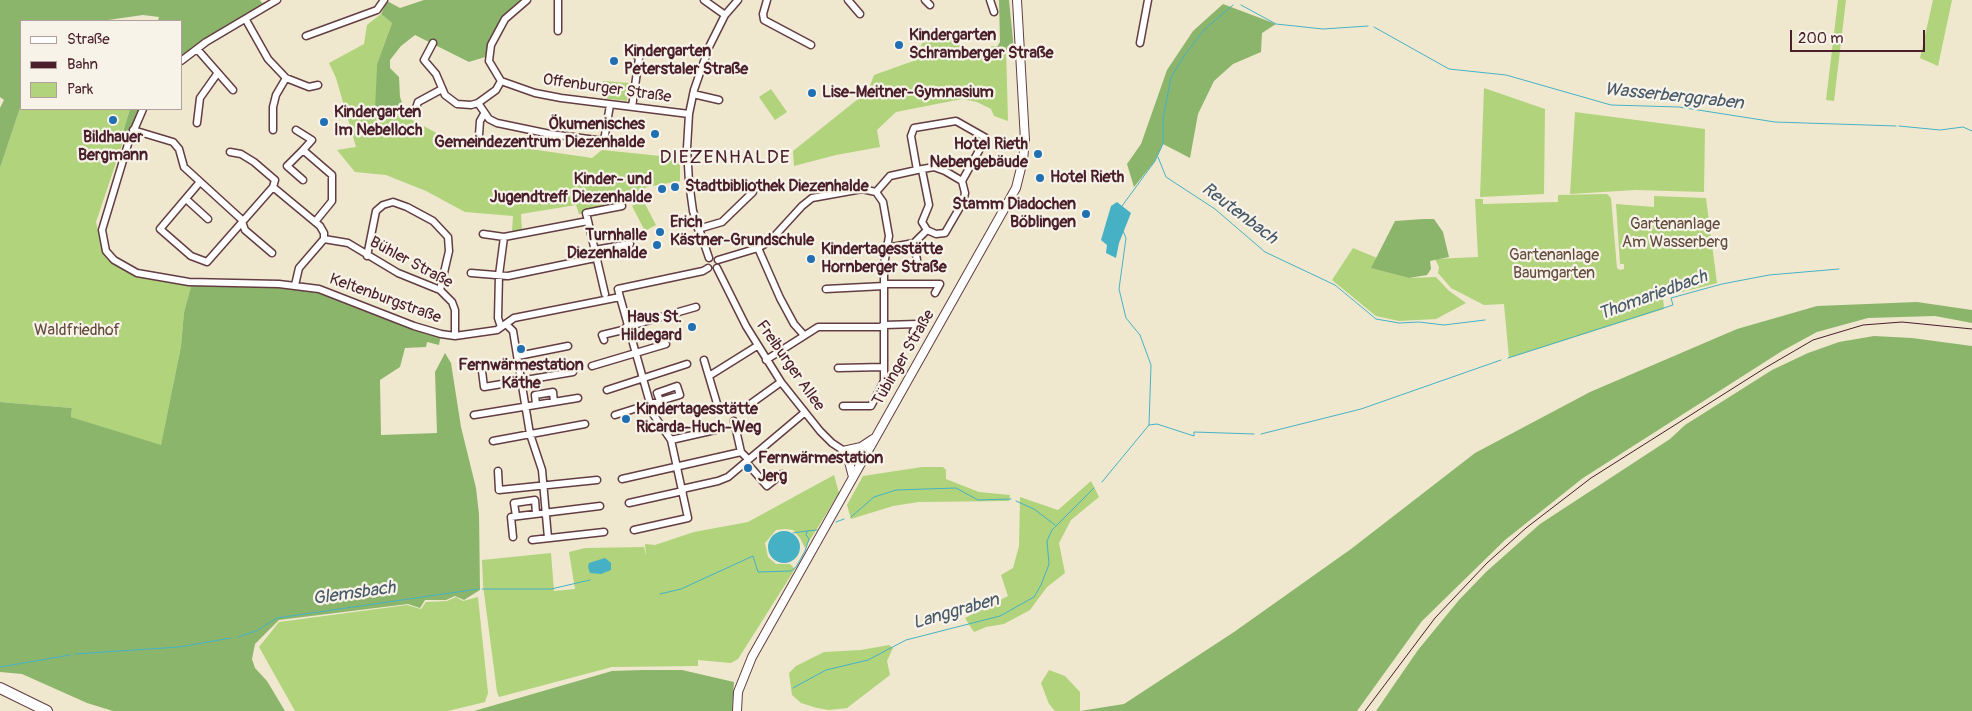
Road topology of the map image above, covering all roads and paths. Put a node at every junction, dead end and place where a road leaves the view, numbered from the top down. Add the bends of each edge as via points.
1 (277, 0) edge
2 (384, 0) edge
3 (527, 0) edge
4 (558, 0) edge
5 (704, 0) edge
6 (738, 0) edge
7 (767, 0) edge
8 (848, 0) edge
9 (990, 0) edge
10 (1148, 0) edge
11 (1018, 2) edge
12 (994, 12) dead end
13 (860, 14) dead end
14 (725, 16) junction
15 (246, 20) junction
16 (558, 31) dead end
17 (306, 36) dead end
18 (433, 43) dead end
19 (1140, 43) dead end
20 (811, 46) dead end
21 (197, 49) junction
22 (632, 51) dead end
23 (182, 60) edge
24 (217, 74) junction
25 (286, 78) junction
26 (501, 81) junction
27 (318, 85) dead end
28 (442, 89) junction
29 (233, 90) dead end
30 (693, 94) junction
31 (719, 100) dead end
32 (478, 103) junction
33 (610, 105) junction
34 (632, 107) junction
35 (143, 110) edge
36 (414, 114) dead end
37 (484, 114) junction
38 (688, 114) junction
39 (197, 123) dead end
40 (133, 130) junction
41 (274, 130) dead end
42 (296, 130) dead end
43 (479, 135) dead end
44 (303, 150) junction
45 (230, 152) dead end
46 (919, 170) junction
47 (303, 180) dead end
48 (962, 181) junction
49 (199, 183) junction
50 (273, 187) junction
51 (753, 192) dead end
52 (876, 192) junction
53 (186, 199) junction
54 (622, 206) dead end
55 (208, 219) dead end
56 (588, 221) junction
57 (315, 222) junction
58 (242, 224) junction
59 (698, 229) junction
60 (927, 230) junction
61 (483, 234) dead end
62 (504, 237) junction
63 (324, 240) junction
64 (914, 243) junction
65 (630, 244) dead end
66 (758, 248) junction
67 (886, 248) junction
68 (594, 250) junction
69 (272, 253) dead end
70 (368, 256) junction
71 (595, 258) junction
72 (709, 258) junction
73 (718, 260) junction
74 (917, 260) dead end
75 (708, 268) junction
76 (718, 268) junction
77 (471, 273) dead end
78 (499, 275) junction
79 (295, 285) junction
80 (884, 286) junction
81 (618, 289) junction
82 (826, 289) dead end
83 (440, 290) junction
84 (935, 293) dead end
85 (604, 297) junction
86 (620, 297) junction
87 (696, 307) dead end
88 (504, 325) junction
89 (884, 325) junction
90 (627, 328) junction
91 (913, 332) dead end
92 (803, 334) junction
93 (455, 336) junction
94 (604, 340) dead end
95 (666, 344) dead end
96 (568, 346) dead end
97 (758, 346) junction
98 (634, 354) junction
99 (518, 356) junction
100 (704, 360) dead end
101 (766, 360) junction
102 (687, 364) dead end
103 (592, 366) dead end
104 (838, 368) dead end
105 (884, 368) junction
106 (482, 371) dead end
107 (573, 372) dead end
108 (709, 376) junction
109 (642, 378) junction
110 (522, 381) junction
111 (781, 382) junction
112 (607, 390) dead end
113 (578, 398) dead end
114 (660, 401) dead end
115 (554, 402) junction
116 (536, 404) junction
117 (650, 404) junction
118 (748, 405) dead end
119 (526, 406) junction
120 (842, 406) dead end
121 (718, 407) dead end
122 (804, 412) junction
123 (474, 415) dead end
124 (615, 415) dead end
125 (734, 421) dead end
126 (585, 424) dead end
127 (715, 430) dead end
128 (530, 434) junction
129 (874, 438) junction
130 (671, 440) junction
131 (493, 441) dead end
132 (741, 452) junction
133 (845, 452) junction
134 (747, 461) junction
135 (862, 462) junction
136 (677, 467) junction
137 (498, 471) dead end
138 (782, 474) dead end
139 (853, 477) junction
140 (622, 479) dead end
141 (597, 480) dead end
142 (543, 486) junction
143 (682, 490) junction
144 (628, 504) dead end
145 (600, 506) dead end
146 (545, 513) junction
147 (536, 514) junction
148 (516, 516) junction
149 (634, 530) dead end
150 (604, 532) dead end
151 (513, 537) dead end
152 (548, 538) junction
153 (532, 540) dead end
154 (3, 689) edge
155 (47, 711) edge
156 (736, 711) edge

1 - 15 street
2 - 17 street via 377,10
3 - 26 street via 505,19 491,45 489,61
4 - 16 street
5 - 14 street
6 - 14 street
7 - 20 street via 764,20
8 - 13 street
9 - 12 street
10 - 19 street
11 - 129 main road, Tübinger Straße via 1025,140 1020,174 1010,199
14 - 30 street via 702,63
15 - 21 street
15 - 25 street via 268,59
18 - 28 street via 424,60 436,74
21 - 23 street
21 - 24 street
22 - 34 street via 639,58
24 - 29 street
24 - 39 street via 200,98
25 - 27 street via 309,87
25 - 41 street via 276,94
26 - 32 street via 496,90
26 - 33 street, Offenburger Straße via 535,93
28 - 32 street via 456,104
28 - 36 street via 418,102
30 - 31 street
30 - 38 street
32 - 37 street
33 - 34 street, Offenburger Straße
33 - 37 street via 604,141 497,123
34 - 38 street, Offenburger Straße
35 - 40 street, Keltenburgstraße
37 - 43 street
38 - 59 street via 688,176
40 - 49 street via 173,142 179,149 184,167
40 - 79 street, Keltenburgstraße via 102,230 106,251 114,260 137,273 189,282
42 - 44 street via 312,140
44 - 47 street via 287,166
44 - 57 street via 332,175 332,201
45 - 50 street via 254,162 275,180
46 - 48 street via 940,168
46 - 48 street via 911,136 914,128 956,120 986,138
46 - 52 street via 890,176
46 - 60 street via 929,205 922,222
48 - 60 street via 965,198 945,233
49 - 53 street
49 - 58 street via 241,219
50 - 57 street
50 - 58 street
51 - 59 street via 722,222
52 - 66 street via 862,189 812,198 770,241
52 - 67 street via 883,202 889,236
53 - 55 street
53 - 58 street via 160,229 191,256 207,262
54 - 56 street via 586,212
56 - 62 street
56 - 68 street
57 - 63 street via 321,228
58 - 69 street
59 - 72 street
60 - 64 street
61 - 62 street
62 - 78 street
63 - 70 street, Bühler Straße via 348,243
63 - 79 street via 299,268
64 - 67 street
64 - 74 street
65 - 68 street
66 - 73 street
66 - 92 street via 780,298
67 - 80 street
68 - 71 street
70 - 83 street, Bühler Straße via 398,274
70 - 83 street via 376,211 389,203 408,207 433,221 448,237 449,251
71 - 78 street via 508,276
71 - 85 street
72 - 73 street
72 - 75 street
73 - 76 street, Freiburger Allee
75 - 76 street
75 - 81 street, Keltenburgstraße via 703,272
76 - 97 street, Freiburger Allee
77 - 78 street
78 - 88 street via 498,318
79 - 93 street, Keltenburgstraße via 337,294 414,326
80 - 82 street
80 - 84 street via 940,284
80 - 89 street
81 - 85 street, Keltenburgstraße
81 - 86 street
83 - 93 street, Bühler Straße via 455,310
85 - 86 street, Keltenburgstraße
85 - 88 street, Keltenburgstraße via 514,318
86 - 90 street
87 - 90 street
88 - 93 street, Keltenburgstraße via 497,330
88 - 99 street via 513,331
89 - 91 street via 918,324
89 - 92 street via 818,327
89 - 105 street
90 - 94 street via 602,335
90 - 98 street
92 - 101 street
95 - 98 street
96 - 99 street
97 - 101 street, Freiburger Allee
97 - 108 street
98 - 103 street
98 - 109 street
99 - 110 street
100 - 108 street
101 - 111 street, Freiburger Allee
102 - 109 street
104 - 105 street
105 - 120 street via 884,381 871,406
106 - 110 street via 484,387
107 - 110 street
108 - 121 street
109 - 112 street
109 - 117 street
110 - 119 street
111 - 118 street
111 - 122 street, Freiburger Allee
113 - 115 street
114 - 117 street
115 - 116 street
115 - 116 street via 553,392 535,395
116 - 119 street
117 - 124 street
117 - 130 street via 656,420
119 - 123 street
119 - 128 street
122 - 133 street, Freiburger Allee
122 - 134 street
125 - 132 street
126 - 128 street
127 - 130 street
128 - 131 street
128 - 142 street via 542,470
129 - 133 main road
129 - 135 main road, Tübinger Straße
130 - 136 street
132 - 134 street
132 - 136 street
133 - 135 street, Freiburger Allee
133 - 139 main road
134 - 138 street via 767,486
134 - 143 street via 728,477
135 - 139 main road, Tübinger Straße
136 - 140 street
136 - 143 street
137 - 142 street via 500,490
139 - 156 main road, Tübinger Straße via 747,668 738,692
141 - 142 street
142 - 146 street
143 - 144 street
143 - 149 street via 688,518
145 - 146 street
146 - 147 street
146 - 152 street
147 - 148 street
147 - 148 street via 535,500 514,503
148 - 151 street via 511,517
150 - 152 street
152 - 153 street
154 - 155 highway

